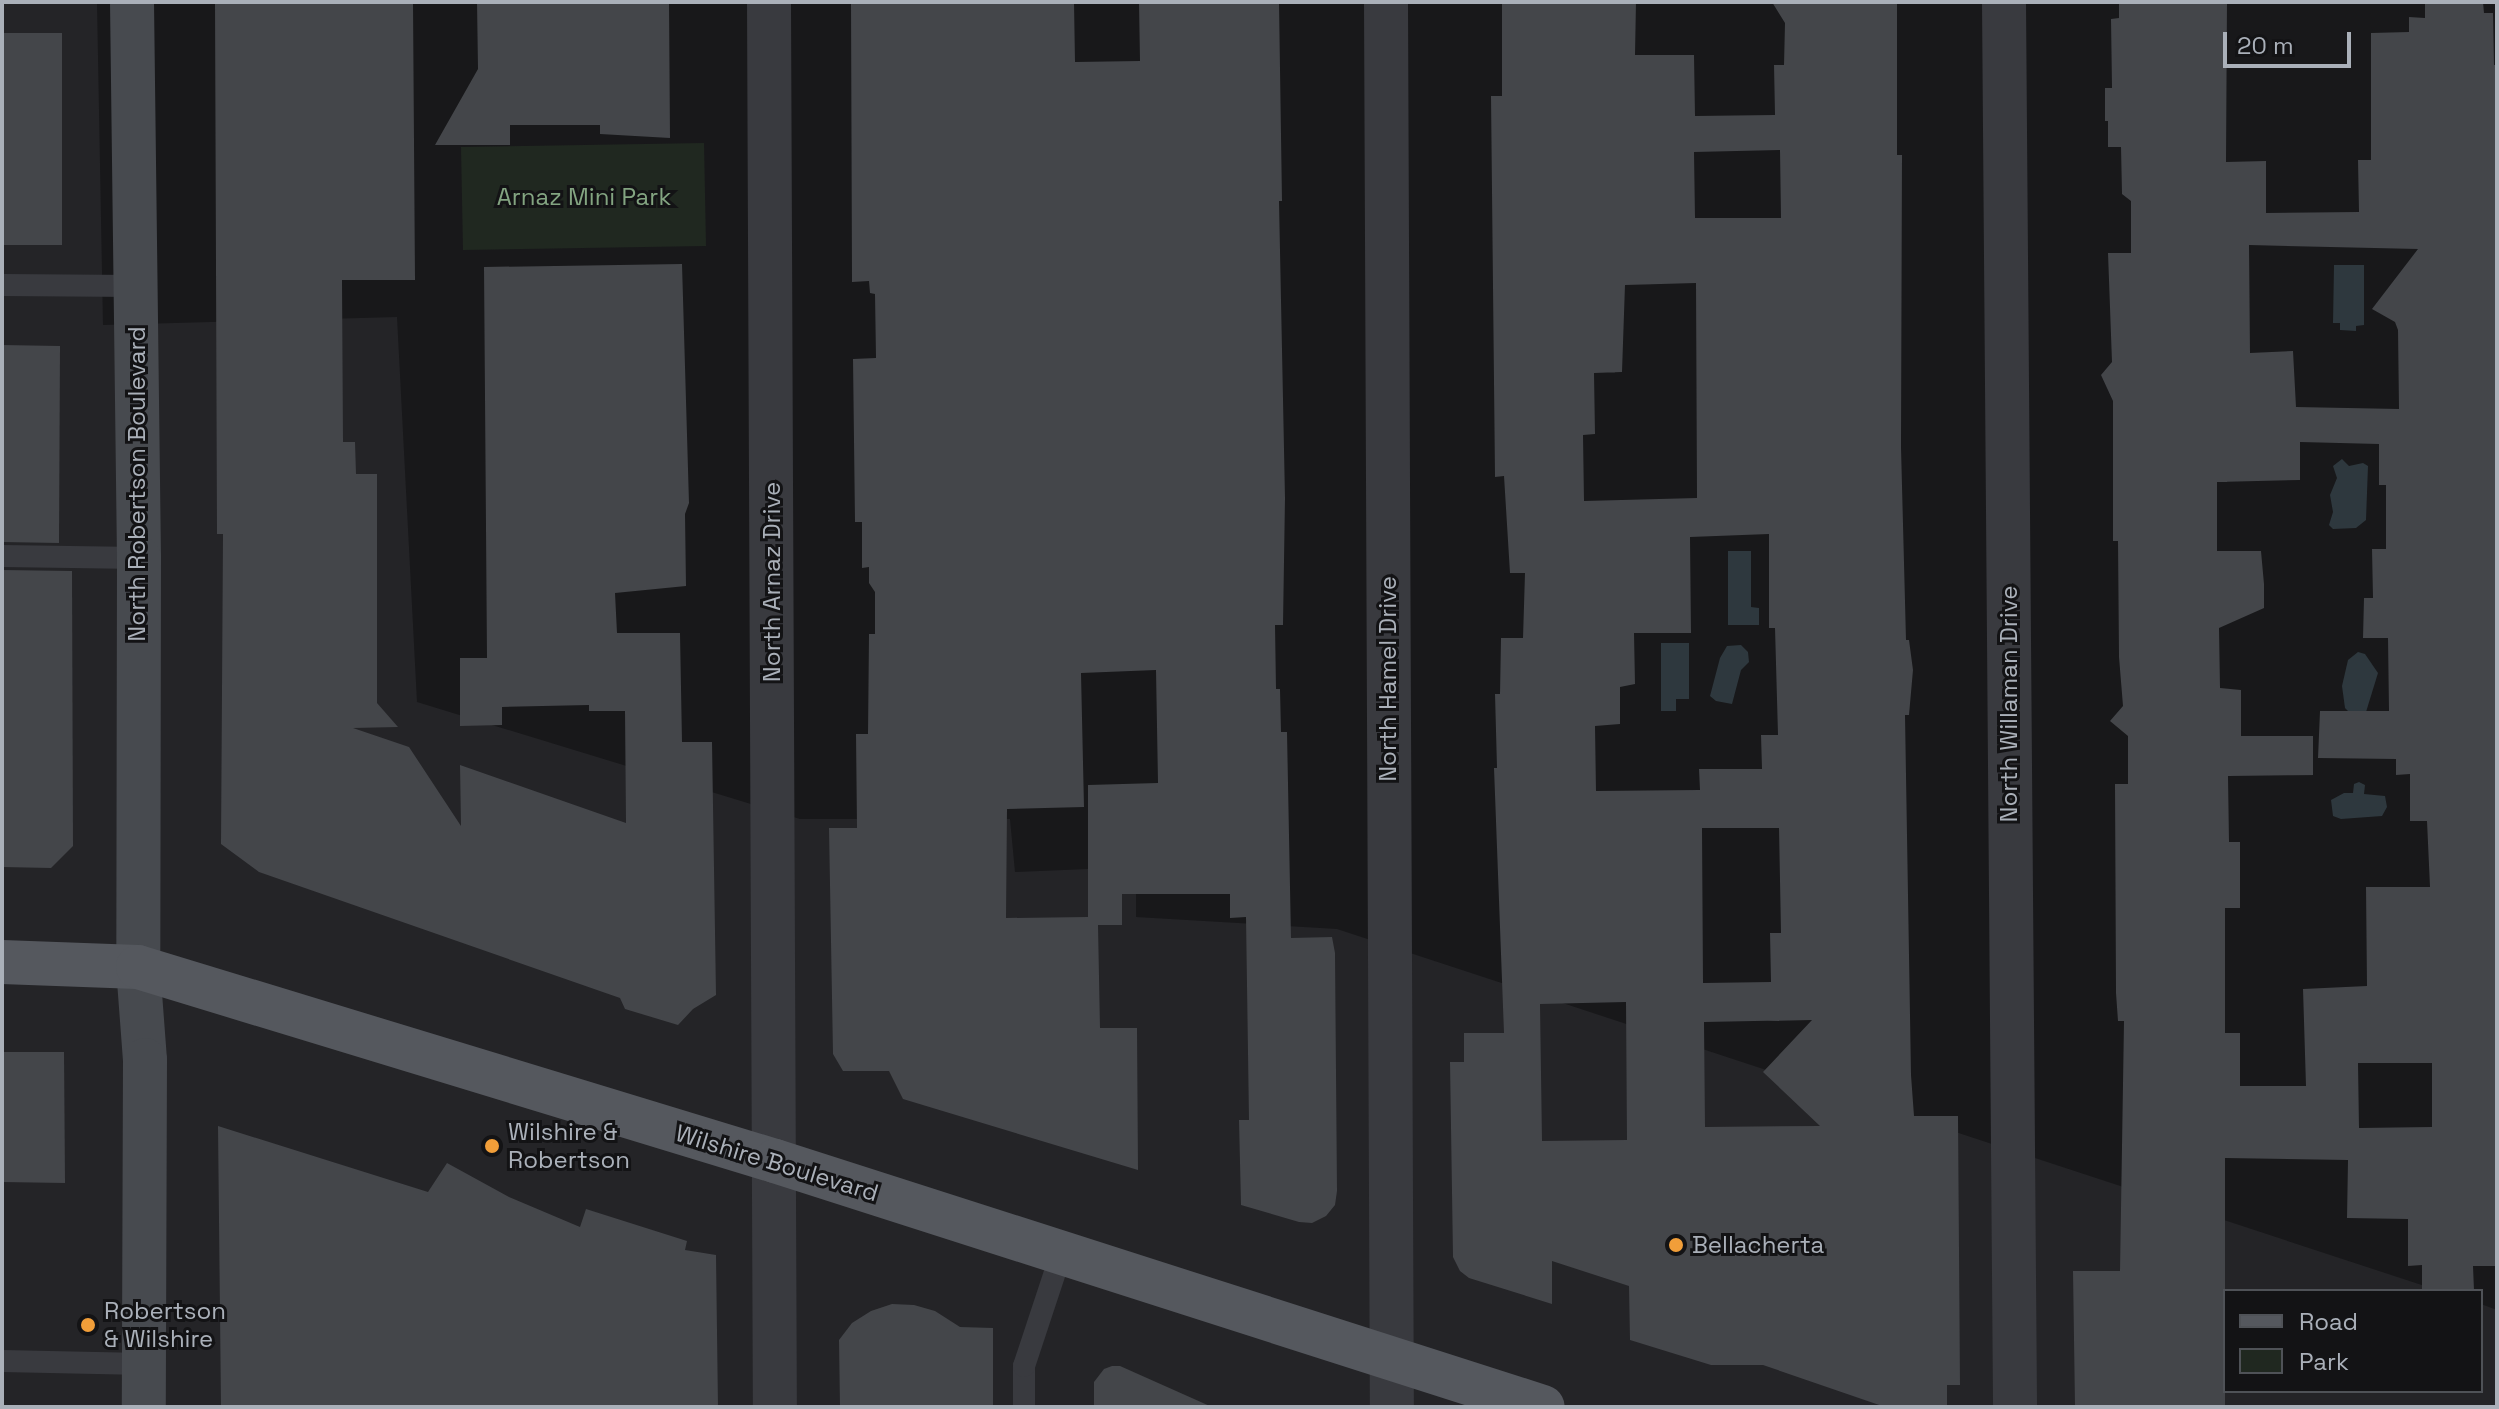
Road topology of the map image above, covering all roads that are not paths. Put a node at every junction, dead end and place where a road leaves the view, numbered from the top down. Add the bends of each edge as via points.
1 (132, 2) edge
2 (769, 2) edge
3 (1386, 2) edge
4 (2004, 2) edge
5 (2, 285) edge
6 (135, 286) junction
7 (2, 556) edge
8 (139, 558) junction
9 (2, 962) edge
10 (138, 967) junction
11 (775, 1161) junction
12 (1061, 1254) junction
13 (1391, 1356) junction
14 (2, 1361) edge
15 (144, 1364) junction
16 (144, 1407) edge
17 (775, 1407) edge
18 (1024, 1407) edge
19 (1392, 1407) edge
20 (1543, 1407) edge
21 (2015, 1407) edge

1 - 6 main road, North Robertson Boulevard
2 - 11 street, North Arnaz Drive
3 - 13 street, North Hamel Drive
4 - 21 street, North Willaman Drive
5 - 6 lane
6 - 8 main road, North Robertson Boulevard
7 - 8 lane
8 - 10 main road, North Robertson Boulevard
9 - 10 main road, Wilshire Boulevard
10 - 11 main road, Wilshire Boulevard
10 - 15 main road, North Robertson Boulevard via 145,1060
11 - 12 main road, Wilshire Boulevard
11 - 17 street, North Arnaz Drive
12 - 13 main road, Wilshire Boulevard
12 - 18 lane via 1024,1366
13 - 19 street, North Hamel Drive
13 - 20 main road, Wilshire Boulevard
14 - 15 lane
15 - 16 main road, North Robertson Boulevard

